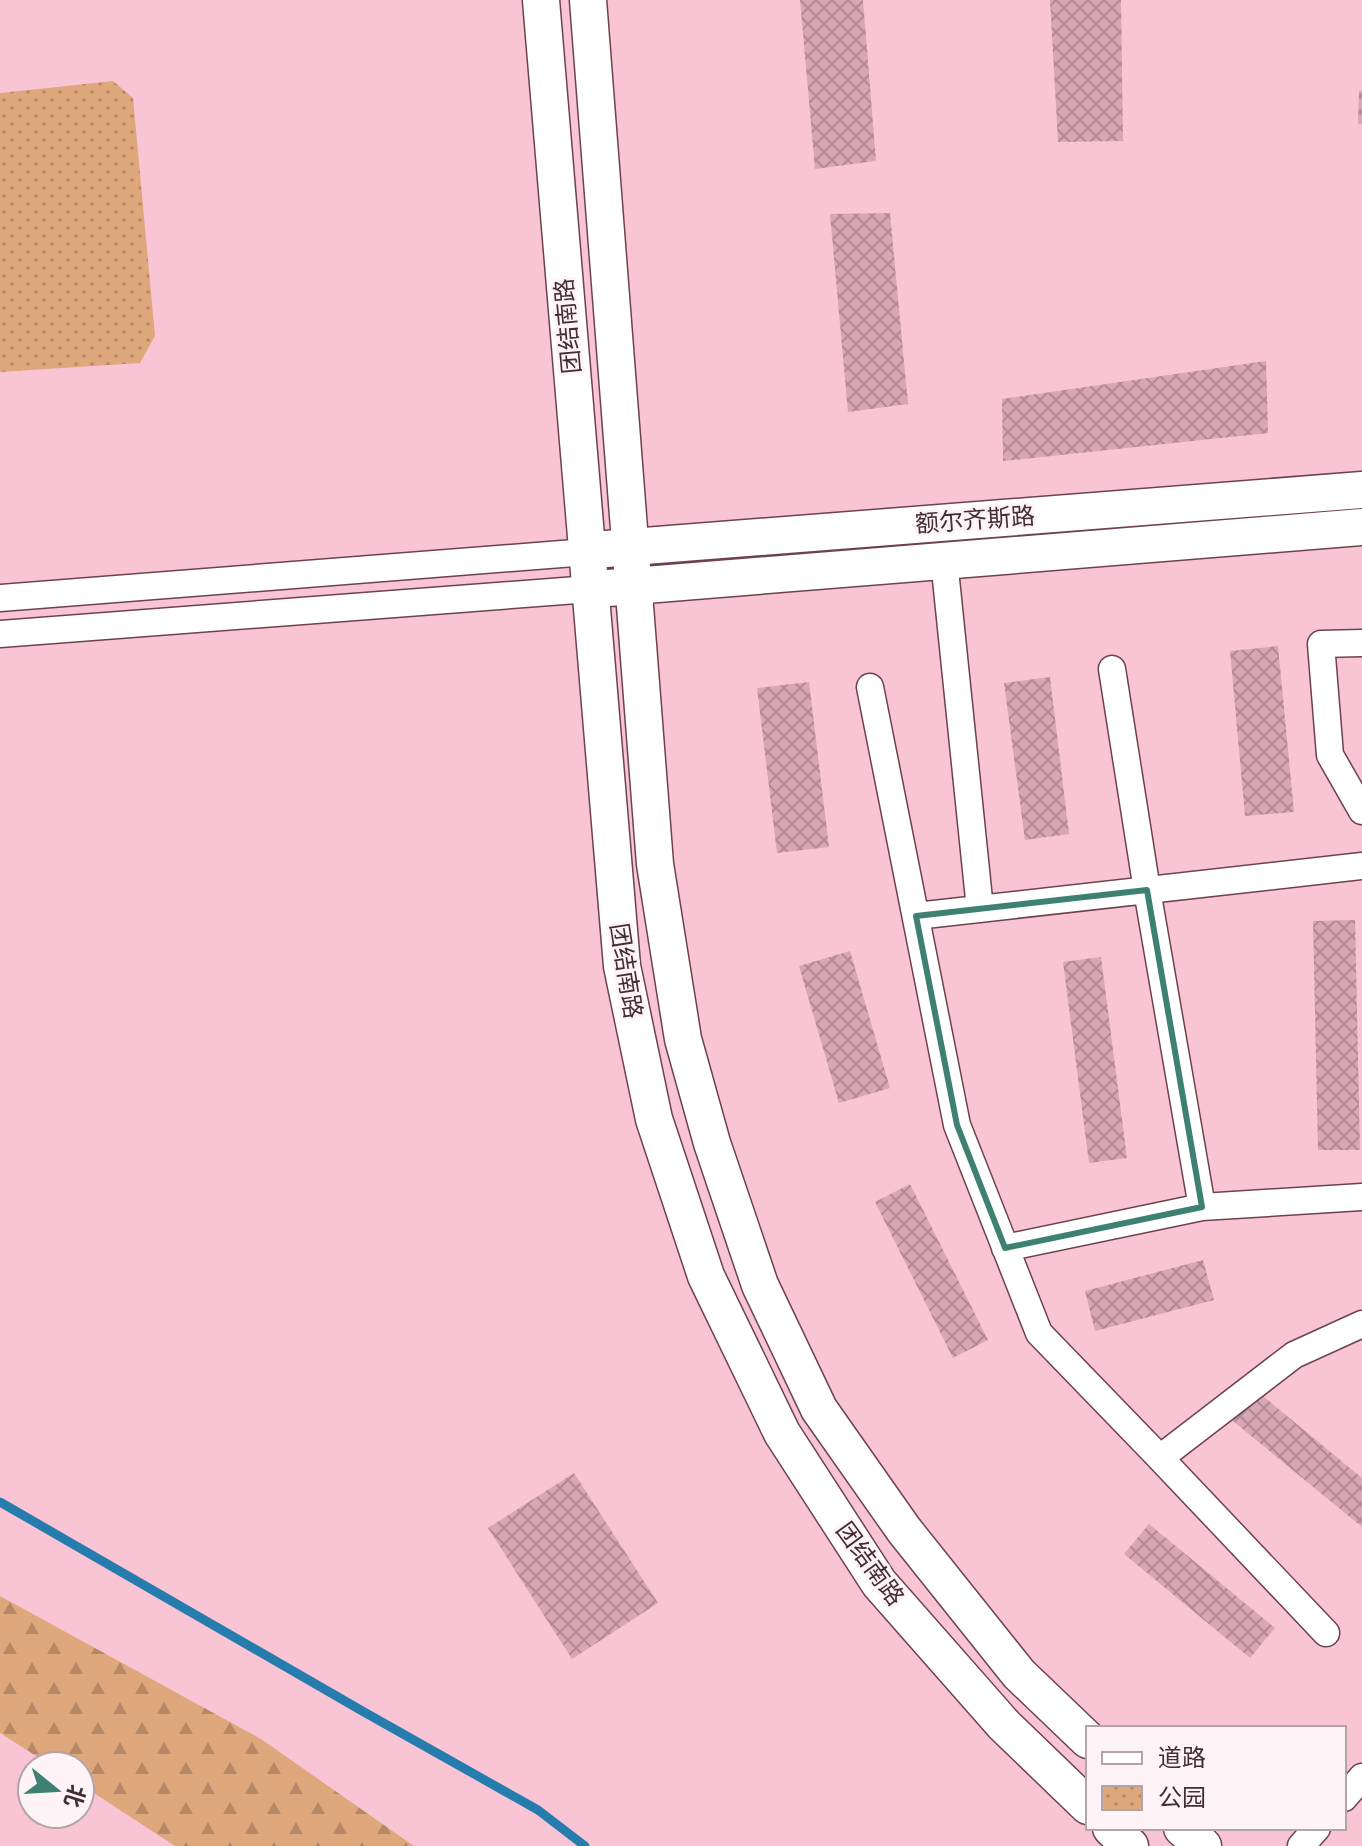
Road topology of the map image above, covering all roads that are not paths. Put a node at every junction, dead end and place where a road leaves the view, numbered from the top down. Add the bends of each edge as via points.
1 (541, 0) edge
2 (588, 0) edge
3 (1362, 490) edge
4 (1362, 527) edge
5 (630, 546) junction
6 (587, 552) junction
7 (944, 560) junction
8 (633, 586) junction
9 (590, 589) junction
10 (0, 598) edge
11 (0, 634) edge
12 (1362, 643) edge
13 (1112, 669) dead end
14 (870, 687) dead end
15 (1362, 811) edge
16 (1362, 866) edge
17 (1147, 890) junction
18 (980, 909) junction
19 (916, 916) junction
20 (1362, 1197) edge
21 (1202, 1207) junction
22 (1005, 1248) junction
23 (1362, 1324) edge
24 (1160, 1458) junction
25 (1326, 1633) dead end
26 (1086, 1738) edge
27 (1362, 1777) edge
28 (1346, 1796) edge
29 (1086, 1804) edge
30 (1113, 1830) edge
31 (1184, 1830) edge
32 (1315, 1830) edge
33 (1130, 1846) edge
34 (1203, 1846) edge
35 (1301, 1846) edge

1 - 6 main road, 团结南路
2 - 5 main road, 团结南路
3 - 5 main road, 额尔齐斯路
4 - 7 main road
5 - 6 main road, 额尔齐斯路
5 - 8 main road, 团结南路
6 - 9 main road, 团结南路
6 - 10 street
7 - 8 main road
7 - 18 street
8 - 9 main road
8 - 26 main road, 团结南路 via 655,864 683,1039 760,1285 819,1409 904,1530 1019,1674
9 - 11 street
9 - 29 main road, 团结南路 via 622,966 654,1119 706,1276 782,1433 879,1583 1004,1725
12 - 15 street via 1321,644 1330,755
13 - 17 street
14 - 19 street
16 - 17 street
17 - 18 street
17 - 21 street
18 - 19 street
19 - 22 street via 957,1125
20 - 21 street
21 - 22 street
22 - 24 street via 1039,1333
23 - 24 street via 1294,1355
24 - 25 street
27 - 28 street
30 - 33 main road
31 - 34 main road
32 - 35 street

